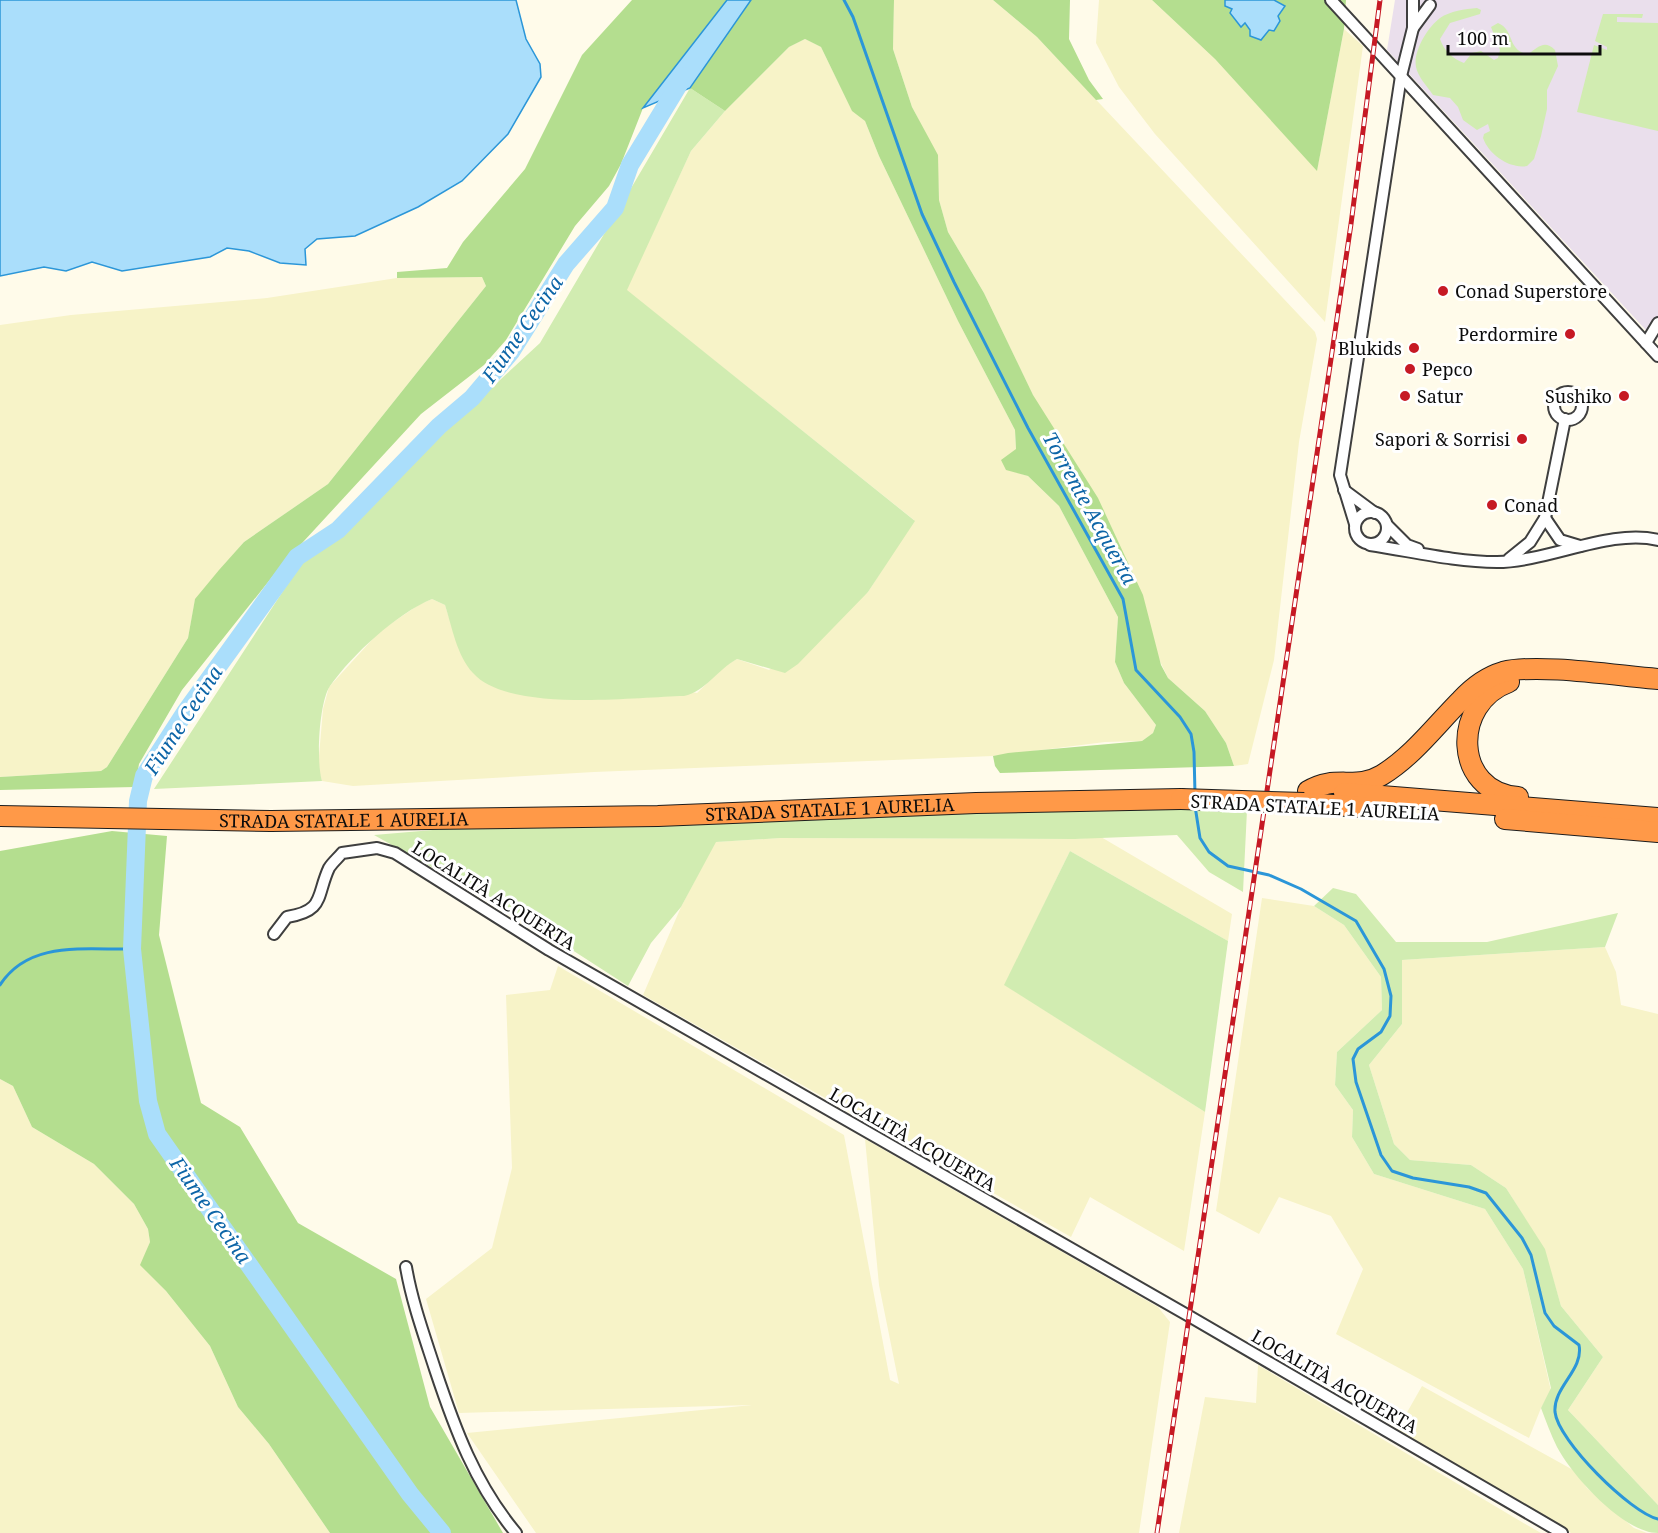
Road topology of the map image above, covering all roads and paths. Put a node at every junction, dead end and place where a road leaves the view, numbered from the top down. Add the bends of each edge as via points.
1 (1331, 0) edge
2 (1415, 0) edge
3 (1440, 0) edge
4 (1430, 5) junction
5 (1413, 28) junction
6 (1401, 76) junction
7 (1658, 323) edge
8 (1646, 343) junction
9 (1658, 356) edge
10 (1564, 419) dead end
11 (1344, 490) junction
12 (1375, 513) junction
13 (1545, 518) junction
14 (1355, 524) junction
15 (1387, 525) junction
16 (1658, 540) edge
17 (1370, 545) junction
18 (1586, 547) junction
19 (1426, 553) junction
20 (1507, 561) junction
21 (1658, 679) edge
22 (1658, 690) edge
23 (1305, 795) junction
24 (0, 804) edge
25 (1545, 809) junction
26 (61, 812) junction
27 (0, 816) edge
28 (1658, 818) edge
29 (1658, 832) edge
30 (274, 934) dead end
31 (406, 1267) dead end
32 (516, 1533) edge
33 (1562, 1533) edge

1 - 6 street
2 - 4 street
2 - 5 street
3 - 4 street
4 - 5 street
5 - 6 street
6 - 8 street
6 - 11 street via 1340,475
7 - 8 street
8 - 9 street
10 - 13 street
11 - 12 street
11 - 14 street
12 - 14 street via 1363,514
12 - 15 street
13 - 18 street via 1560,540
13 - 20 street via 1530,542
14 - 17 street via 1356,536
15 - 17 street via 1382,540
15 - 19 street via 1407,545
16 - 18 street via 1631,536
17 - 19 street
18 - 20 street
19 - 20 street
21 - 23 highway via 1531,669 1504,672 1475,687 1408,754 1381,775 1356,783 1325,782
22 - 25 highway via 1531,678 1502,684 1484,697 1467,732 1468,754 1475,771 1497,793 1532,799
23 - 25 highway, STRADA STATALE 1 AURELIA
23 - 26 highway, STRADA STATALE 1 AURELIA, bridge via 1015,795 271,815
23 - 29 highway, STRADA STATALE 1 AURELIA
24 - 26 highway, STRADA STATALE 1 AURELIA
25 - 28 highway, STRADA STATALE 1 AURELIA
26 - 27 highway, STRADA STATALE 1 AURELIA
30 - 33 street, LOCALITÀ ACQUERTA via 286,917 305,914 316,905 330,867 342,853 377,848 395,853 549,950
31 - 32 street via 412,1298 458,1437 495,1507

